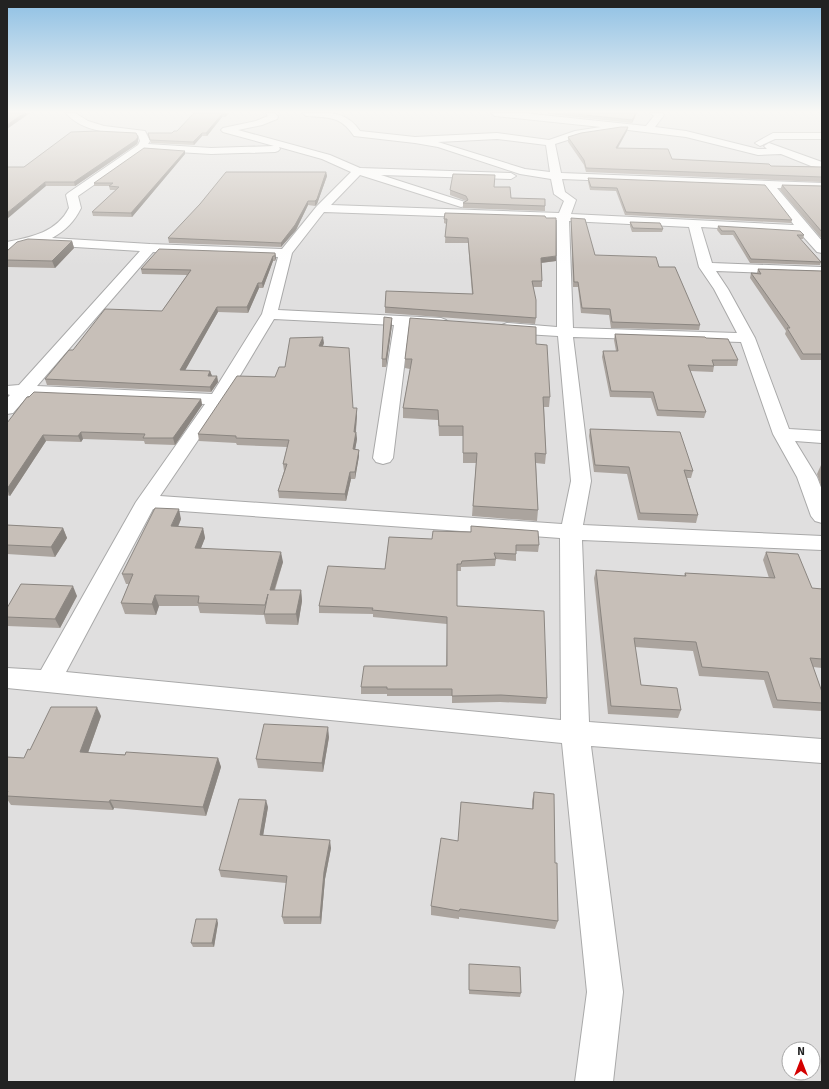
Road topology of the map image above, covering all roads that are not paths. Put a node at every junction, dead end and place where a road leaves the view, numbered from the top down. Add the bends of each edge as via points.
1 (117, 164) edge
2 (342, 164) edge
3 (499, 164) edge
4 (554, 164) edge
5 (358, 171) junction
6 (556, 176) junction
7 (768, 184) junction
8 (822, 186) edge
9 (593, 207) dead end
10 (321, 208) junction
11 (484, 213) junction
12 (564, 218) junction
13 (632, 221) junction
14 (694, 224) junction
15 (804, 229) junction
16 (36, 240) junction
17 (9, 248) edge
18 (150, 248) junction
19 (822, 249) edge
20 (286, 253) junction
21 (706, 267) junction
22 (822, 271) edge
23 (269, 314) junction
24 (402, 320) junction
25 (456, 324) edge
26 (495, 327) edge
27 (565, 332) junction
28 (747, 338) junction
29 (15, 390) edge
30 (217, 399) junction
31 (7, 408) edge
32 (782, 434) junction
33 (822, 437) edge
34 (383, 458) dead end
35 (146, 502) junction
36 (822, 516) edge
37 (571, 532) junction
38 (822, 543) edge
39 (7, 678) edge
40 (48, 681) junction
41 (575, 733) junction
42 (822, 752) edge
43 (594, 1082) edge

1 - 16 street via 72,195 75,208 72,218 57,230
2 - 5 street
3 - 6 street via 524,172
4 - 6 street
5 - 6 street
5 - 10 street
5 - 11 street
6 - 7 street
6 - 12 street via 560,194 574,202
7 - 8 street
7 - 15 street
9 - 13 street
10 - 11 street
10 - 20 street
11 - 12 street
12 - 13 street
12 - 27 street
13 - 14 street
14 - 15 street
14 - 21 street
15 - 19 street
16 - 17 street
16 - 18 street
18 - 20 street
18 - 29 street
20 - 23 street
21 - 22 street
21 - 28 street
23 - 24 street
23 - 30 street
24 - 25 street
24 - 34 street
26 - 27 street
27 - 28 street
27 - 37 street via 581,480
28 - 32 street
29 - 30 street
29 - 31 street
30 - 35 street
32 - 33 street
32 - 36 street via 807,477
35 - 37 street
35 - 40 street
37 - 38 street
37 - 41 street
39 - 40 street
40 - 41 street
41 - 42 street
41 - 43 street via 605,992

